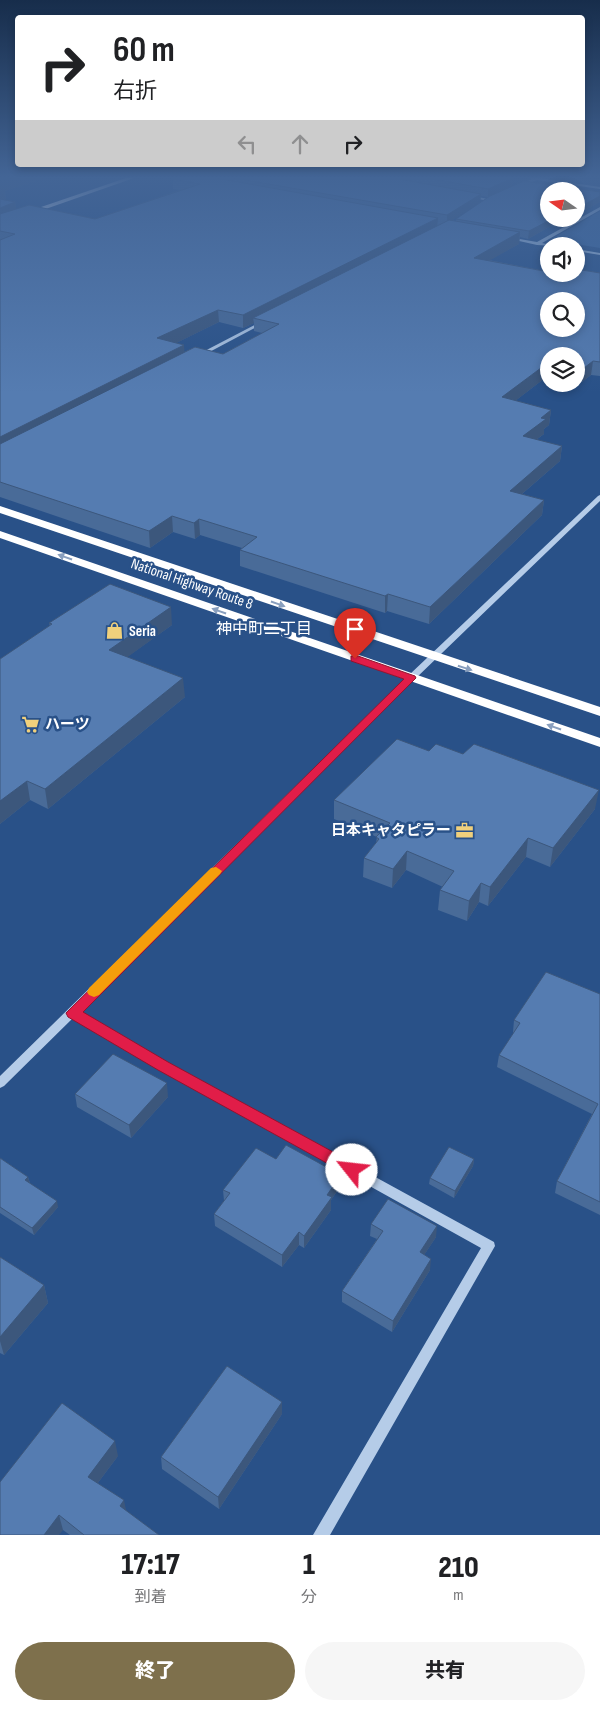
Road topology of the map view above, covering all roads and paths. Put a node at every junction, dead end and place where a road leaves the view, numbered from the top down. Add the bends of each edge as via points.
1 (585, 252) edge
2 (600, 254) edge
3 (273, 317) edge
4 (194, 358) edge
5 (600, 497) edge
6 (0, 509) edge
7 (0, 534) edge
8 (433, 657) junction
9 (411, 678) junction
10 (600, 712) edge
11 (600, 743) edge
12 (73, 1013) junction
13 (0, 1083) edge
14 (321, 1535) edge

1 - 2 street
3 - 4 street
5 - 8 street
6 -> 8 highway, National Highway Route 8
9 -> 7 highway, National Highway Route 8
8 - 9 street
8 -> 10 highway, National Highway Route 8
11 -> 9 highway, National Highway Route 8
9 - 12 street
12 - 13 street
12 - 14 street via 489,1246

